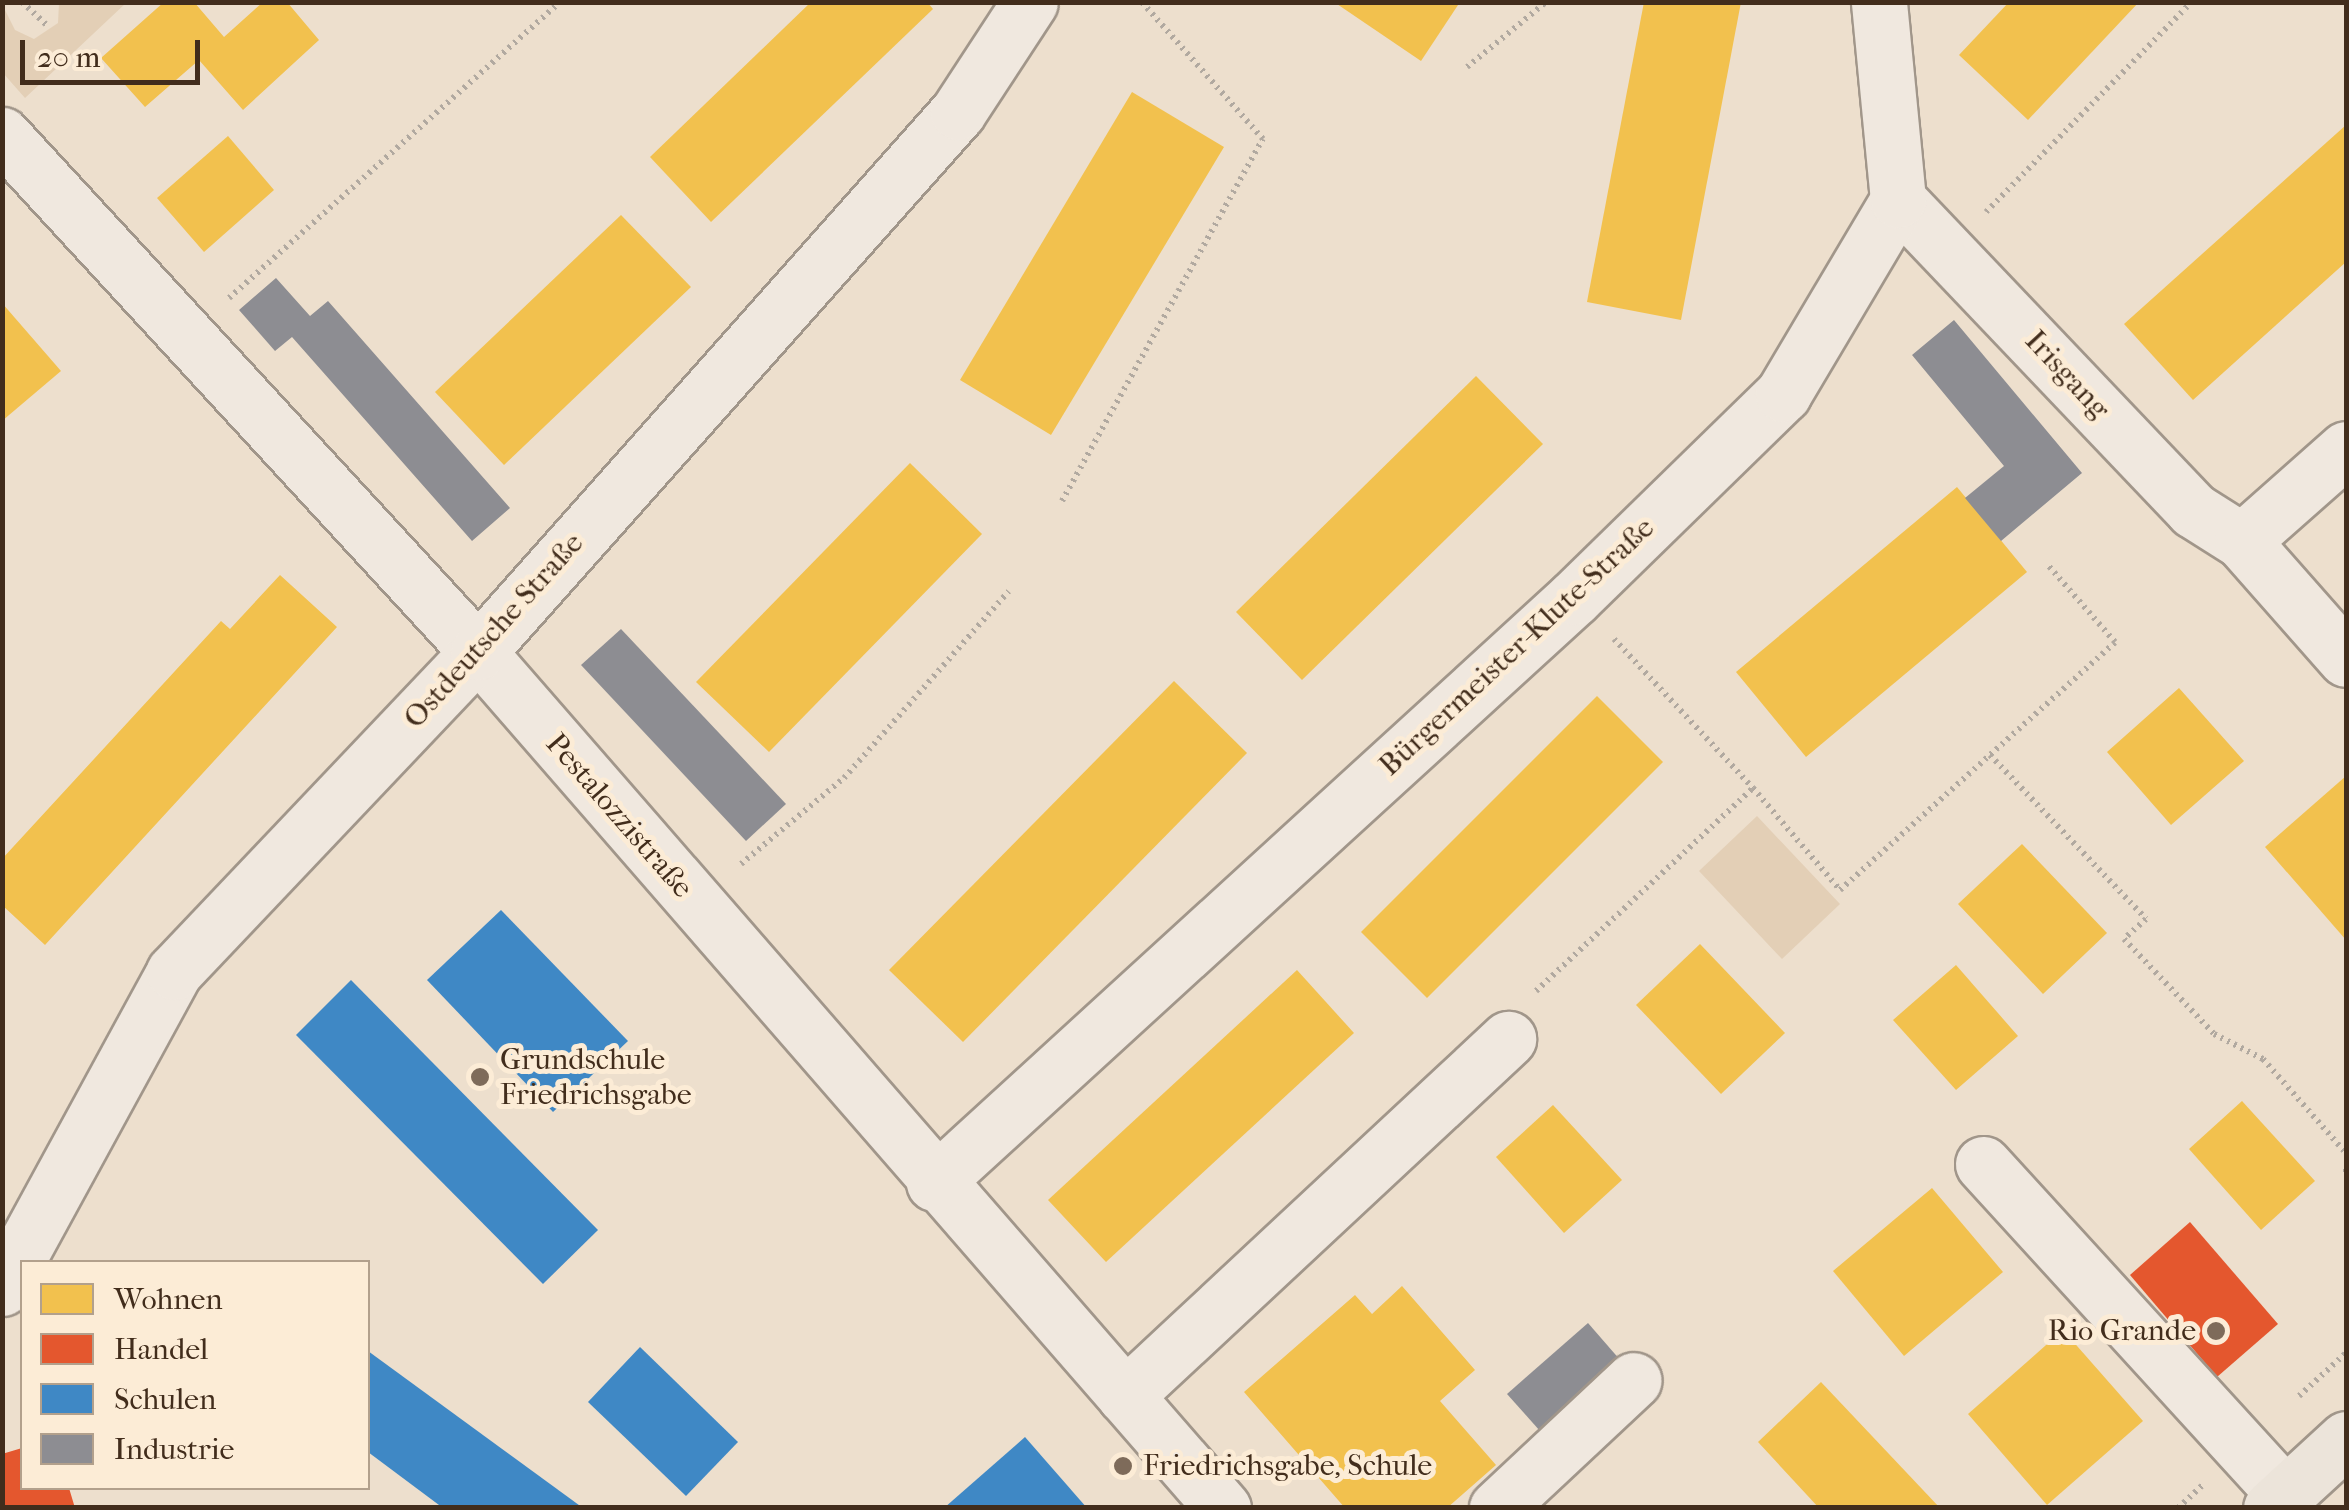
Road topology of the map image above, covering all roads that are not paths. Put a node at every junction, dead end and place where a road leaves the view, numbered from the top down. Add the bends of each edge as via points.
1 (1030, 2) edge
2 (1880, 2) edge
3 (2, 135) edge
4 (1898, 200) junction
5 (2346, 449) edge
6 (2242, 541) junction
7 (478, 652) junction
8 (2346, 659) edge
9 (1508, 1039) road end
10 (1983, 1164) dead end
11 (934, 1182) junction
12 (2, 1288) edge
13 (1634, 1380) dead end
14 (1125, 1396) junction
15 (2346, 1438) edge
16 (2278, 1501) edge
17 (1206, 1502) edge
18 (1497, 1508) edge

1 - 7 street, Ostdeutsche Straße via 958,112
2 - 4 street
3 - 7 street, Pestalozzistraße
4 - 6 street, Irisgang via 2193,510
4 - 11 street, Bürgermeister-Klute-Straße via 1783,394 1575,598
5 - 6 street
6 - 8 street, Irisgang
7 - 11 street, Pestalozzistraße
7 - 12 street, Ostdeutsche Straße via 174,972
9 - 14 street
10 - 16 street
11 - 14 street, Pestalozzistraße
13 - 18 street
14 - 17 street, Pestalozzistraße
15 - 16 main road

